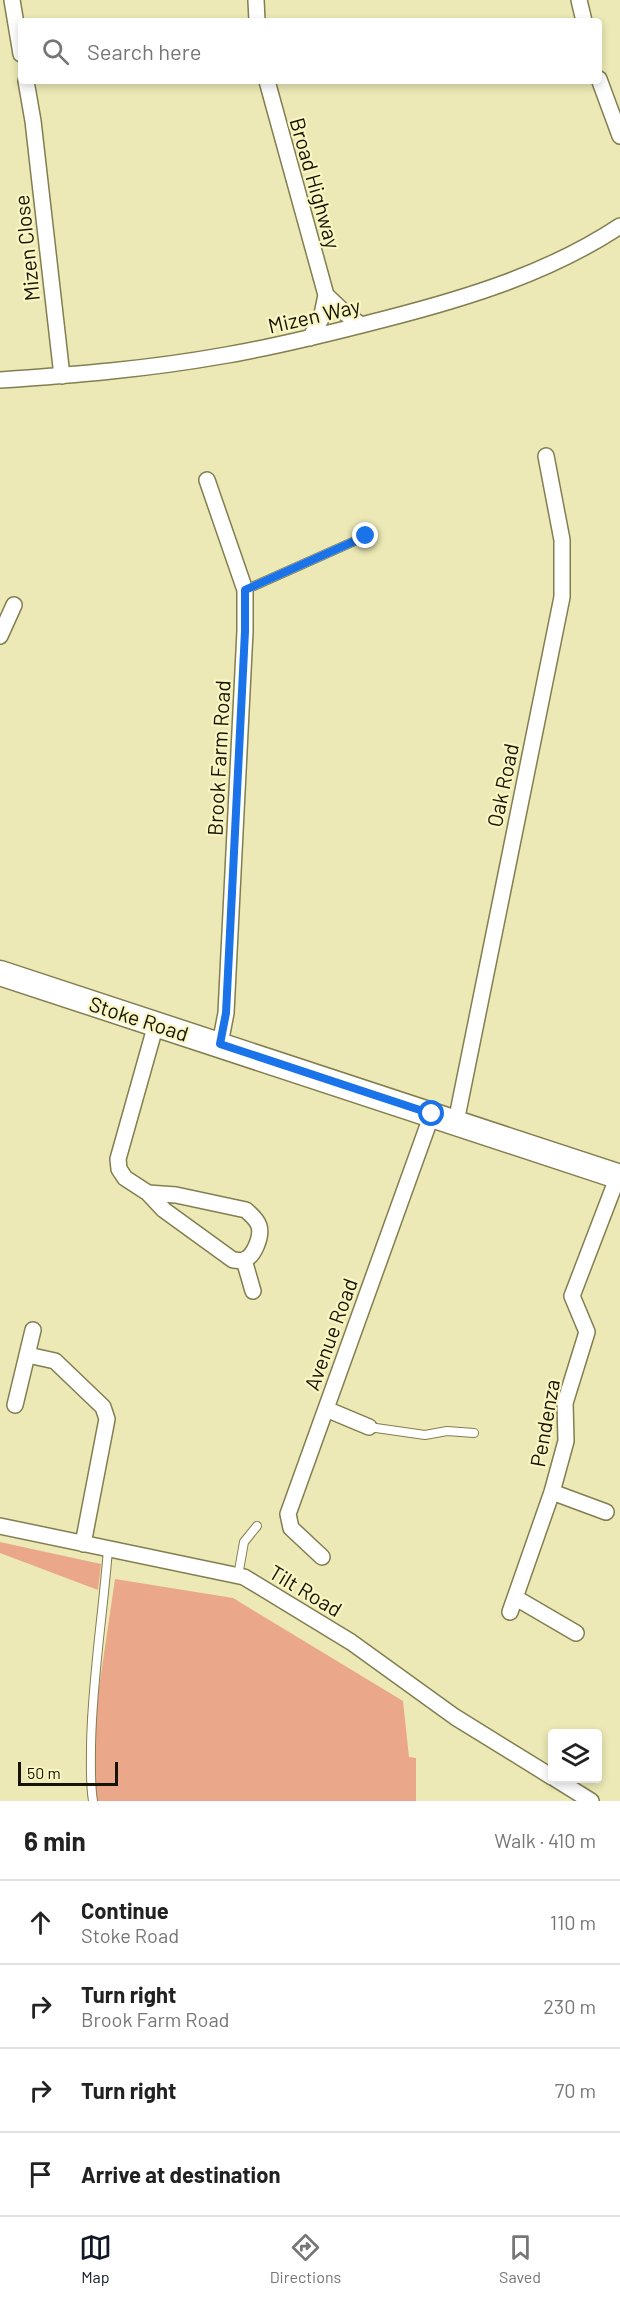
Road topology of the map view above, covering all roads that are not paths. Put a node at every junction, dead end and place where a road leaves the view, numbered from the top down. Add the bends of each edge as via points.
1 (12, 0) edge
2 (256, 0) edge
3 (579, 0) edge
4 (257, 18) edge
5 (583, 18) edge
6 (18, 36) edge
7 (27, 84) edge
8 (268, 84) edge
9 (601, 84) edge
10 (620, 136) edge
11 (620, 226) edge
12 (326, 295) junction
13 (361, 325) junction
14 (310, 338) junction
15 (62, 376) junction
16 (0, 380) edge
17 (546, 456) dead end
18 (207, 480) dead end
19 (366, 536) dead end
20 (245, 590) junction
21 (14, 604) dead end
22 (0, 636) edge
23 (0, 972) edge
24 (156, 1024) junction
25 (220, 1044) junction
26 (432, 1114) junction
27 (456, 1122) junction
28 (619, 1177) edge
29 (148, 1193) junction
30 (244, 1260) junction
31 (254, 1292) dead end
32 (33, 1330) dead end
33 (28, 1355) junction
34 (15, 1405) dead end
35 (326, 1409) junction
36 (369, 1427) joint
37 (474, 1433) dead end
38 (552, 1492) junction
39 (606, 1512) dead end
40 (0, 1526) edge
41 (257, 1526) dead end
42 (83, 1544) junction
43 (108, 1549) junction
44 (322, 1557) dead end
45 (238, 1576) junction
46 (576, 1633) dead end
47 (548, 1775) edge
48 (561, 1783) edge
49 (93, 1801) edge
50 (591, 1801) edge

1 - 6 street
2 - 4 street
3 - 5 street
7 - 15 street, Mizen Close
8 - 12 street, Broad Highway
9 - 10 street
11 - 13 street, Mizen Way via 524,276
12 - 13 street
12 - 14 street via 321,319
13 - 14 street, Mizen Way
14 - 15 street, Mizen Way via 176,364
15 - 16 street, Mizen Way
17 - 27 street, Oak Road via 562,540 562,597
18 - 20 street, Brook Farm Road
19 - 20 lane
20 - 25 street, Brook Farm Road via 226,1013
21 - 22 street
23 - 24 main road, Stoke Road
24 - 25 main road, Stoke Road
24 - 29 street via 118,1159 125,1178
25 - 26 main road, Stoke Road
26 - 27 main road, Stoke Road
26 - 35 street, Avenue Road
27 - 28 main road, Stoke Road
28 - 38 street, Pendenza via 572,1296 587,1332 565,1403 566,1441
29 - 30 street via 164,1210 233,1260
29 - 30 street via 246,1210 255,1218 259,1235 252,1255
30 - 31 street
32 - 33 street
33 - 34 street
33 - 42 street via 55,1361 103,1407 107,1419
35 - 36 street
35 - 44 street, Avenue Road via 288,1515 291,1528
36 - 37 lane via 425,1435 447,1431
38 - 39 street
38 - 46 street, Pendenza via 513,1605
40 - 42 street, Tilt Road
41 - 45 lane via 243,1542
42 - 43 street, Tilt Road
43 - 45 street, Tilt Road
43 - 49 lane via 92,1716
45 - 47 street, Tilt Road via 351,1642 455,1717
48 - 50 street, Tilt Road

